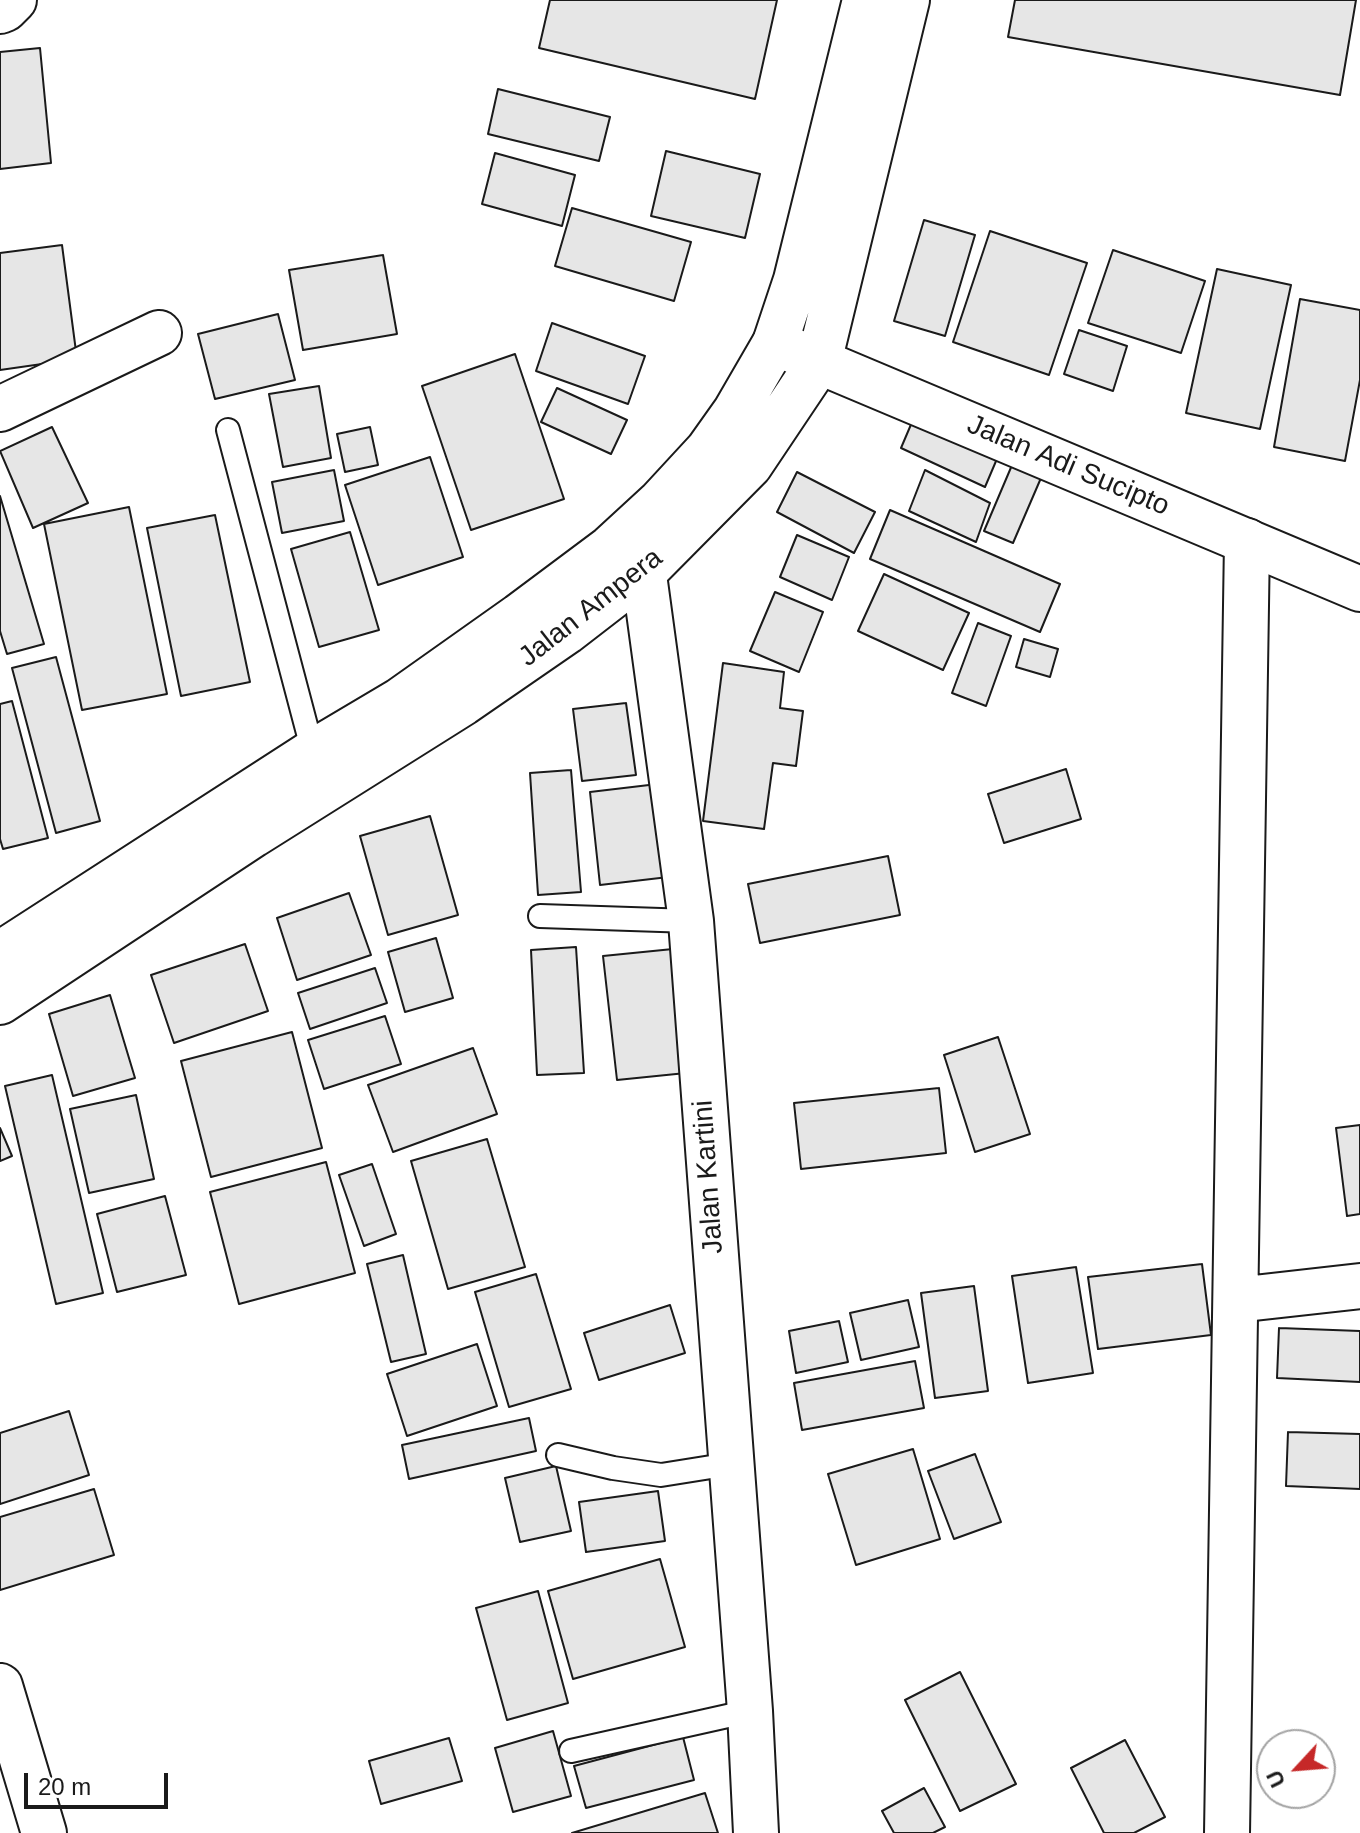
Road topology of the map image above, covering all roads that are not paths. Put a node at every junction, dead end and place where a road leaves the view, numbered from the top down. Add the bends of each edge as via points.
1 (14, 0) edge
2 (865, 0) edge
3 (907, 0) edge
4 (0, 11) edge
5 (159, 333) dead end
6 (775, 343) junction
7 (819, 362) junction
8 (0, 409) edge
9 (228, 430) dead end
10 (636, 524) junction
11 (1247, 541) junction
12 (645, 571) junction
13 (1360, 589) edge
14 (313, 752) junction
15 (540, 916) dead end
16 (691, 921) junction
17 (0, 954) edge
18 (0, 1002) edge
19 (1360, 1286) edge
20 (1236, 1300) junction
21 (558, 1455) dead end
22 (730, 1464) junction
23 (0, 1686) edge
24 (750, 1711) junction
25 (571, 1751) dead end
26 (44, 1833) edge
27 (756, 1833) edge
28 (1227, 1833) edge

1 - 4 street
2 - 6 street, Jalan Ampera via 796,280
3 - 7 street, Jalan Ampera
5 - 8 street
6 - 7 street, Jalan Adi Sucipto
6 - 10 street, Jalan Ampera via 708,450
7 - 11 street, Jalan Adi Sucipto
7 - 12 street, Jalan Ampera via 750,465
9 - 14 lane
10 - 12 street, Jalan Kartini
10 - 14 street, Jalan Ampera via 399,701
11 - 13 street, Jalan Adi Sucipto
11 - 20 street
12 - 16 street, Jalan Kartini
12 - 18 street, Jalan Ampera via 463,703
14 - 17 street, Jalan Ampera
15 - 16 lane
16 - 22 street, Jalan Kartini
19 - 20 street
20 - 28 street
21 - 22 lane via 661,1475
22 - 24 street, Jalan Kartini
23 - 26 street
24 - 25 lane
24 - 27 street, Jalan Kartini

